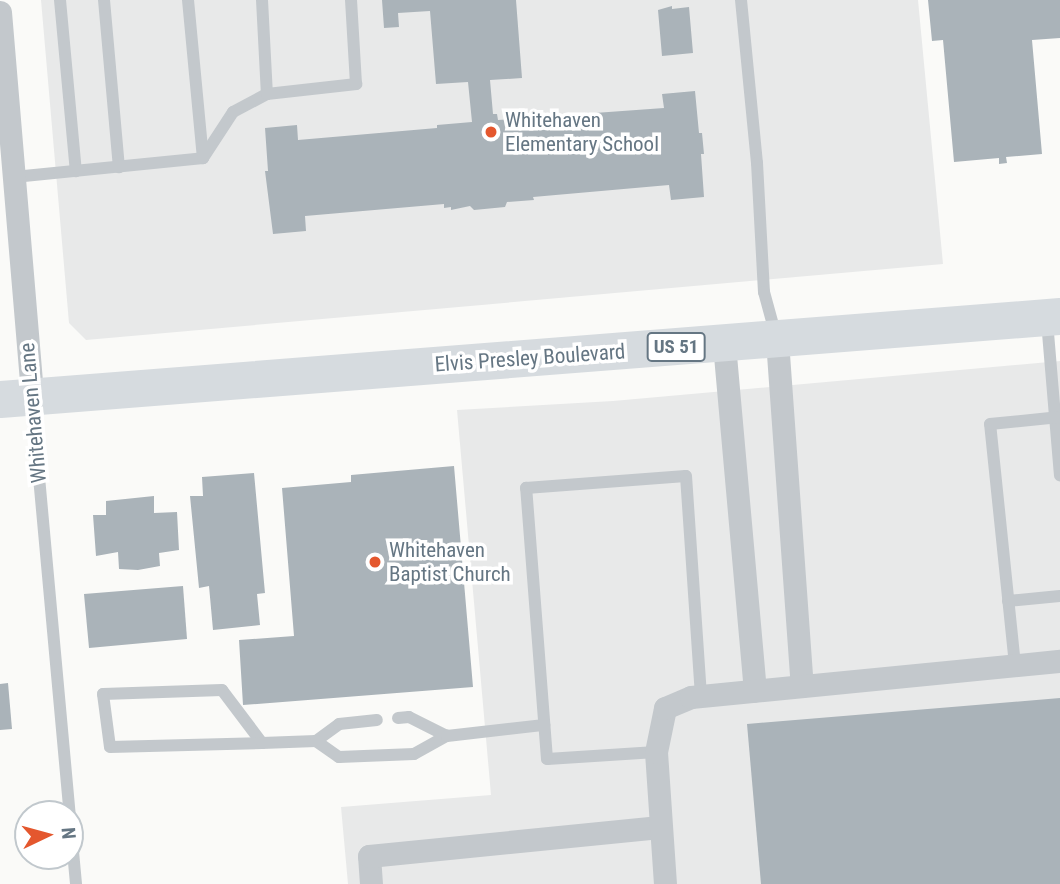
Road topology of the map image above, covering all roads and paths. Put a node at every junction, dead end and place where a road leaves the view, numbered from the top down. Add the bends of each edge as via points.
1 (60, 0) edge
2 (104, 0) edge
3 (188, 0) edge
4 (262, 0) edge
5 (351, 0) edge
6 (741, 0) edge
7 (0, 23) edge
8 (267, 94) junction
9 (204, 159) junction
10 (119, 167) junction
11 (73, 171) junction
12 (14, 177) junction
13 (1053, 316) edge
14 (777, 340) junction
15 (724, 344) junction
16 (16, 397) edge
17 (1057, 417) edge
18 (1060, 475) edge
19 (1060, 596) edge
20 (1008, 600) junction
21 (1060, 661) edge
22 (1015, 665) junction
23 (802, 686) junction
24 (755, 691) junction
25 (701, 696) junction
26 (398, 718) dead end
27 (377, 720) dead end
28 (544, 725) junction
29 (447, 736) junction
30 (316, 741) junction
31 (262, 743) junction
32 (656, 752) junction
33 (67, 800) edge
34 (660, 827) junction
35 (371, 884) edge
36 (665, 884) edge

1 - 11 lane
2 - 10 lane
3 - 9 lane
4 - 8 lane
5 - 8 lane via 356,84
6 - 14 lane via 764,292
7 - 12 street, Whitehaven Lane
8 - 9 lane via 233,112
9 - 10 lane
10 - 11 lane
11 - 12 lane
12 - 16 street, Whitehaven Lane
13 - 14 main road, Elvis Presley Boulevard / US 51
13 - 17 lane
14 - 15 main road, Elvis Presley Boulevard / US 51
14 - 23 street
15 - 16 main road, Elvis Presley Boulevard / US 51
15 - 24 street
16 - 33 lane, Whitehaven Lane
17 - 18 lane
17 - 20 lane via 990,424
19 - 20 lane
20 - 22 lane
21 - 22 street
22 - 23 street
23 - 24 street
24 - 25 street
25 - 28 lane via 686,476 526,488
25 - 32 street via 665,708
26 - 29 lane via 409,717
27 - 30 lane via 339,724
28 - 29 lane
28 - 32 lane via 547,759
29 - 30 lane via 414,754 339,757
30 - 31 lane
31 - 31 lane via 222,690 103,694 110,747
32 - 34 street
34 - 35 street via 369,856
34 - 36 street

